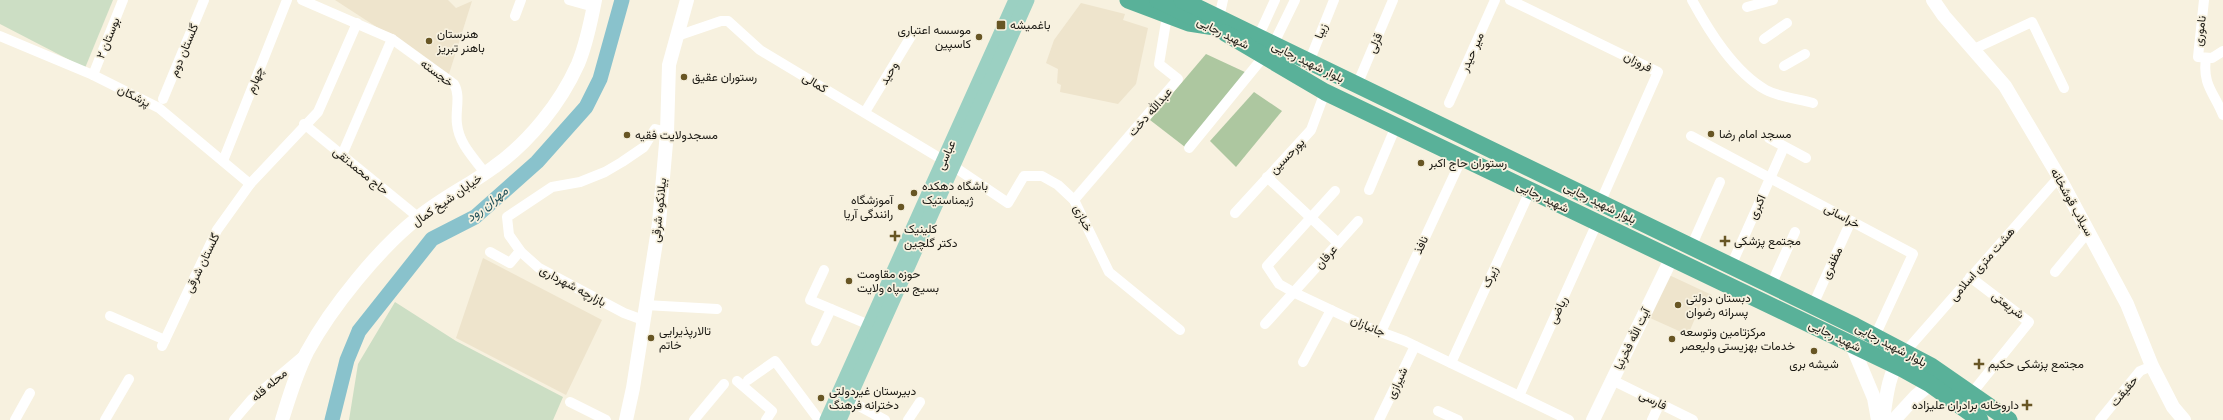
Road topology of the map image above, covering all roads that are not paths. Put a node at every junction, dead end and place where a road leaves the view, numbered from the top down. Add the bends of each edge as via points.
1 (123, 0) edge
2 (204, 0) edge
3 (287, 0) edge
4 (302, 0) edge
5 (521, 0) edge
6 (569, 0) edge
7 (687, 0) edge
8 (1016, 0) edge
9 (1027, 0) edge
10 (1128, 0) edge
11 (1182, 0) edge
12 (1197, 0) edge
13 (1223, 0) edge
14 (1275, 0) edge
15 (1295, 0) edge
16 (1334, 0) edge
17 (1393, 0) edge
18 (1495, 0) edge
19 (1510, 0) edge
20 (1692, 0) edge
21 (1773, 0) edge
22 (1933, 0) edge
23 (2204, 0) edge
24 (594, 4) edge
25 (1162, 6) edge
26 (1747, 7) dead end
27 (515, 16) dead end
28 (1217, 22) junction
29 (357, 23) junction
30 (1786, 23) dead end
31 (913, 33) dead end
32 (0, 36) edge
33 (677, 36) junction
34 (1258, 37) junction
35 (392, 39) junction
36 (1764, 39) dead end
37 (1974, 49) junction
38 (1269, 50) junction
39 (2223, 51) edge
40 (1805, 54) dead end
41 (2206, 59) junction
42 (1309, 62) junction
43 (1784, 66) dead end
44 (93, 75) junction
45 (1356, 85) junction
46 (2064, 88) dead end
47 (1325, 92) junction
48 (163, 99) dead end
49 (1449, 103) dead end
50 (1814, 103) dead end
51 (865, 112) junction
52 (2223, 115) edge
53 (304, 124) junction
54 (1396, 126) junction
55 (667, 132) junction
56 (1691, 136) dead end
57 (1769, 138) dead end
58 (1784, 147) junction
59 (1189, 148) dead end
60 (342, 155) junction
61 (1462, 158) junction
62 (1806, 158) dead end
63 (223, 161) junction
64 (948, 164) junction
65 (485, 173) junction
66 (1267, 177) junction
67 (2059, 177) junction
68 (1770, 178) junction
69 (1720, 182) dead end
70 (250, 184) junction
71 (1369, 190) dead end
72 (1335, 191) dead end
73 (1530, 191) junction
74 (1074, 200) junction
75 (1600, 203) junction
76 (1235, 213) dead end
77 (418, 217) junction
78 (1311, 218) junction
79 (1358, 221) dead end
80 (1852, 221) junction
81 (1597, 223) junction
82 (1795, 232) dead end
83 (2088, 232) junction
84 (1338, 243) junction
85 (1691, 247) junction
86 (520, 251) junction
87 (490, 252) dead end
88 (1671, 259) junction
89 (1731, 266) junction
90 (824, 270) dead end
91 (2055, 272) dead end
92 (1970, 277) junction
93 (1771, 285) junction
94 (1295, 293) junction
95 (645, 305) junction
96 (1812, 306) junction
97 (717, 309) dead end
98 (831, 309) junction
99 (1331, 310) junction
100 (110, 316) dead end
101 (643, 320) junction
102 (1266, 324) dead end
103 (874, 327) junction
104 (1180, 330) dead end
105 (1381, 332) junction
106 (1875, 336) junction
107 (816, 341) dead end
108 (1851, 343) junction
109 (1415, 346) junction
110 (307, 352) junction
111 (1905, 352) junction
112 (1303, 362) dead end
113 (1451, 363) junction
114 (2152, 366) junction
115 (1898, 368) junction
116 (129, 379) dead end
117 (748, 380) dead end
118 (1612, 380) junction
119 (737, 381) dead end
120 (724, 384) dead end
121 (1930, 384) junction
122 (30, 393) dead end
123 (1972, 393) junction
124 (1518, 396) junction
125 (848, 400) junction
126 (570, 402) dead end
127 (920, 402) dead end
128 (1660, 403) junction
129 (1438, 412) dead end
130 (15, 420) edge
131 (105, 420) edge
132 (234, 420) edge
133 (282, 420) edge
134 (606, 420) edge
135 (626, 420) edge
136 (694, 420) edge
137 (766, 420) edge
138 (819, 420) edge
139 (826, 420) edge
140 (839, 420) edge
141 (885, 420) edge
142 (908, 420) edge
143 (1379, 420) edge
144 (1458, 420) edge
145 (1569, 420) edge
146 (1593, 420) edge
147 (1652, 420) edge
148 (1693, 420) edge
149 (1878, 420) edge
150 (1883, 420) edge
151 (1888, 420) edge
152 (1894, 420) edge
153 (1980, 420) edge
154 (2009, 420) edge
155 (2100, 420) edge
156 (2184, 420) edge

1 - 44 street, بوستان ۲
2 - 48 street, گلستان دوم
3 - 63 street, چهارم
4 - 29 street, خجسته
5 - 27 street
6 - 24 street
7 - 33 street, بیلانکوه شرقی
8 - 64 main road, عباسى
9 - 64 main road, عباسى
10 - 25 highway
11 - 28 highway, بلوار شهید رجایی
12 - 28 highway
13 - 28 street
14 - 34 street
15 - 38 street
16 - 42 street, زیبا
17 - 45 street, قزلی
18 - 49 street, میر حیدر
19 - 75 street, فروزان via 1658,72
20 - 50 street via 1711,33 1738,67 1766,90
21 - 26 street
22 - 37 street, سیلاب قوشخانه
23 - 41 street, ناموری via 2197,53 2198,57
24 - 65 street, خیابان شیخ کمال via 578,64 562,92 522,145
25 - 28 highway via 1189,23
25 - 74 street, عبدالله دخت via 1159,64 1178,79
28 - 34 highway, بلوار شهید رجایی
28 - 38 highway, شهید رجایی
29 - 35 street, خجسته
29 - 53 street, گلستان شرقی via 318,112
30 - 36 street
31 - 51 street, وحید
32 - 44 street, پزشکان
33 - 51 street, کمالی via 728,21 760,50
33 - 55 street, بیلانکوه شرقی via 670,65
34 - 38 highway, بلوار شهید رجایی
35 - 60 street
35 - 65 street, خجسته via 457,88 459,135
37 - 46 street via 2032,22
37 - 67 street, سیلاب قوشخانه via 2005,86
38 - 42 highway, بلوار شهید رجایی
38 - 47 highway, شهید رجایی
38 - 59 street
39 - 41 street, ناموری via 2215,57
40 - 43 street
41 - 52 street via 2207,82
42 - 45 highway, بلوار شهید رجایی
44 - 63 street, پزشکان via 159,108
45 - 75 highway, بلوار شهید رجایی
47 - 54 highway, شهید رجایی
47 - 66 street, پورحسین via 1311,130
51 - 64 street, کمالی
53 - 60 street, حاج محمدتقی
53 - 70 street, گلستان شرقی
54 - 61 highway, شهید رجایی
54 - 71 street
55 - 86 street, بازارچه شهرداری via 655,129 644,147 622,162 580,182 552,187 507,217 509,235
55 - 95 street, بیلانکوه شرقی via 659,223
56 - 68 street, خراسانی
57 - 58 street
58 - 62 street
58 - 68 street, اکبری
60 - 77 street, حاج محمدتقی
61 - 73 highway, شهید رجایی
61 - 105 street, نافذ
63 - 70 street, پزشکان
64 - 74 street, خبازی via 1008,203 1024,176 1042,176 1058,185
64 - 103 main road, عباسى
65 - 77 street, خیابان شیخ کمال
66 - 76 street, پورحسین
66 - 78 street
67 - 83 street, سیلاب قوشخانه
67 - 92 street, هشت متری اسلامی
68 - 80 street, خراسانی
68 - 89 street, اکبری
69 - 85 street
70 - 100 street, گلستان شرقی via 217,230 163,343
72 - 78 street, جانبازان
73 - 81 highway, شهید رجایی
73 - 113 street, زیرک
74 - 104 street, خبازی via 1109,272
75 - 85 highway, بلوار شهید رجایی
77 - 110 street, خیابان شیخ کمال via 390,244 334,309
78 - 84 street
78 - 94 street, جانبازان via 1267,266 1279,284
79 - 84 street, عرفان
80 - 96 street, مظفری
80 - 106 street, خراسانی via 1913,254
81 - 88 highway, شهید رجایی
81 - 124 street, ریاضی
82 - 93 street
83 - 91 street
83 - 114 street, سیلاب قوشخانه via 2127,304
84 - 94 street, عرفان
85 - 89 highway, بلوار شهید رجایی
86 - 87 street via 510,263
86 - 101 street, بازارچه شهرداری via 539,268 624,313
88 - 108 highway, شهید رجایی
88 - 118 street, آیت الله فخرنیا
89 - 93 highway, بلوار شهید رجایی
90 - 98 street via 810,300
92 - 111 street, هشت متری اسلامی
92 - 123 street, شریعتی via 2029,322
93 - 96 highway, بلوار شهید رجایی
94 - 99 street, جانبازان
94 - 102 street, عرفان
95 - 97 street
95 - 101 street, بیلانکوه شرقی
96 - 106 highway, بلوار شهید رجایی
98 - 103 street
98 - 107 street
99 - 105 street, جانبازان
99 - 112 street
101 - 135 street, بیلانکوه شرقی
103 - 125 main road, عباسى
103 - 139 main road, عباسى
105 - 109 street, جانبازان
106 - 111 highway, بلوار شهید رجایی
108 - 115 highway, شهید رجایی
108 - 149 street via 1874,398
109 - 113 street, جانبازان
109 - 143 street, شیرازی
110 - 132 street, محله قله via 252,399
110 - 133 street, خیابان شیخ کمال via 292,386
111 - 115 street
111 - 123 highway, بلوار شهید رجایی
113 - 124 street, جانبازان
114 - 155 street, حقیقت via 2140,371
114 - 156 street, سیلاب قوشخانه via 2173,407
115 - 121 highway, شهید رجایی
115 - 150 street via 1885,401
115 - 151 street
116 - 131 street
117 - 138 street via 775,361
118 - 128 street, فارسی
118 - 146 street, آیت الله فخرنیا
119 - 137 street via 772,411
120 - 136 street
121 - 152 street
121 - 153 highway, بلوار شهید رجایی
122 - 130 street
123 - 154 highway, بلوار شهید رجایی
124 - 145 street, جانبازان
125 - 140 main road, عباسى
125 - 141 street
126 - 134 street
127 - 142 street
128 - 147 street
128 - 148 street, فارسی
129 - 144 street

